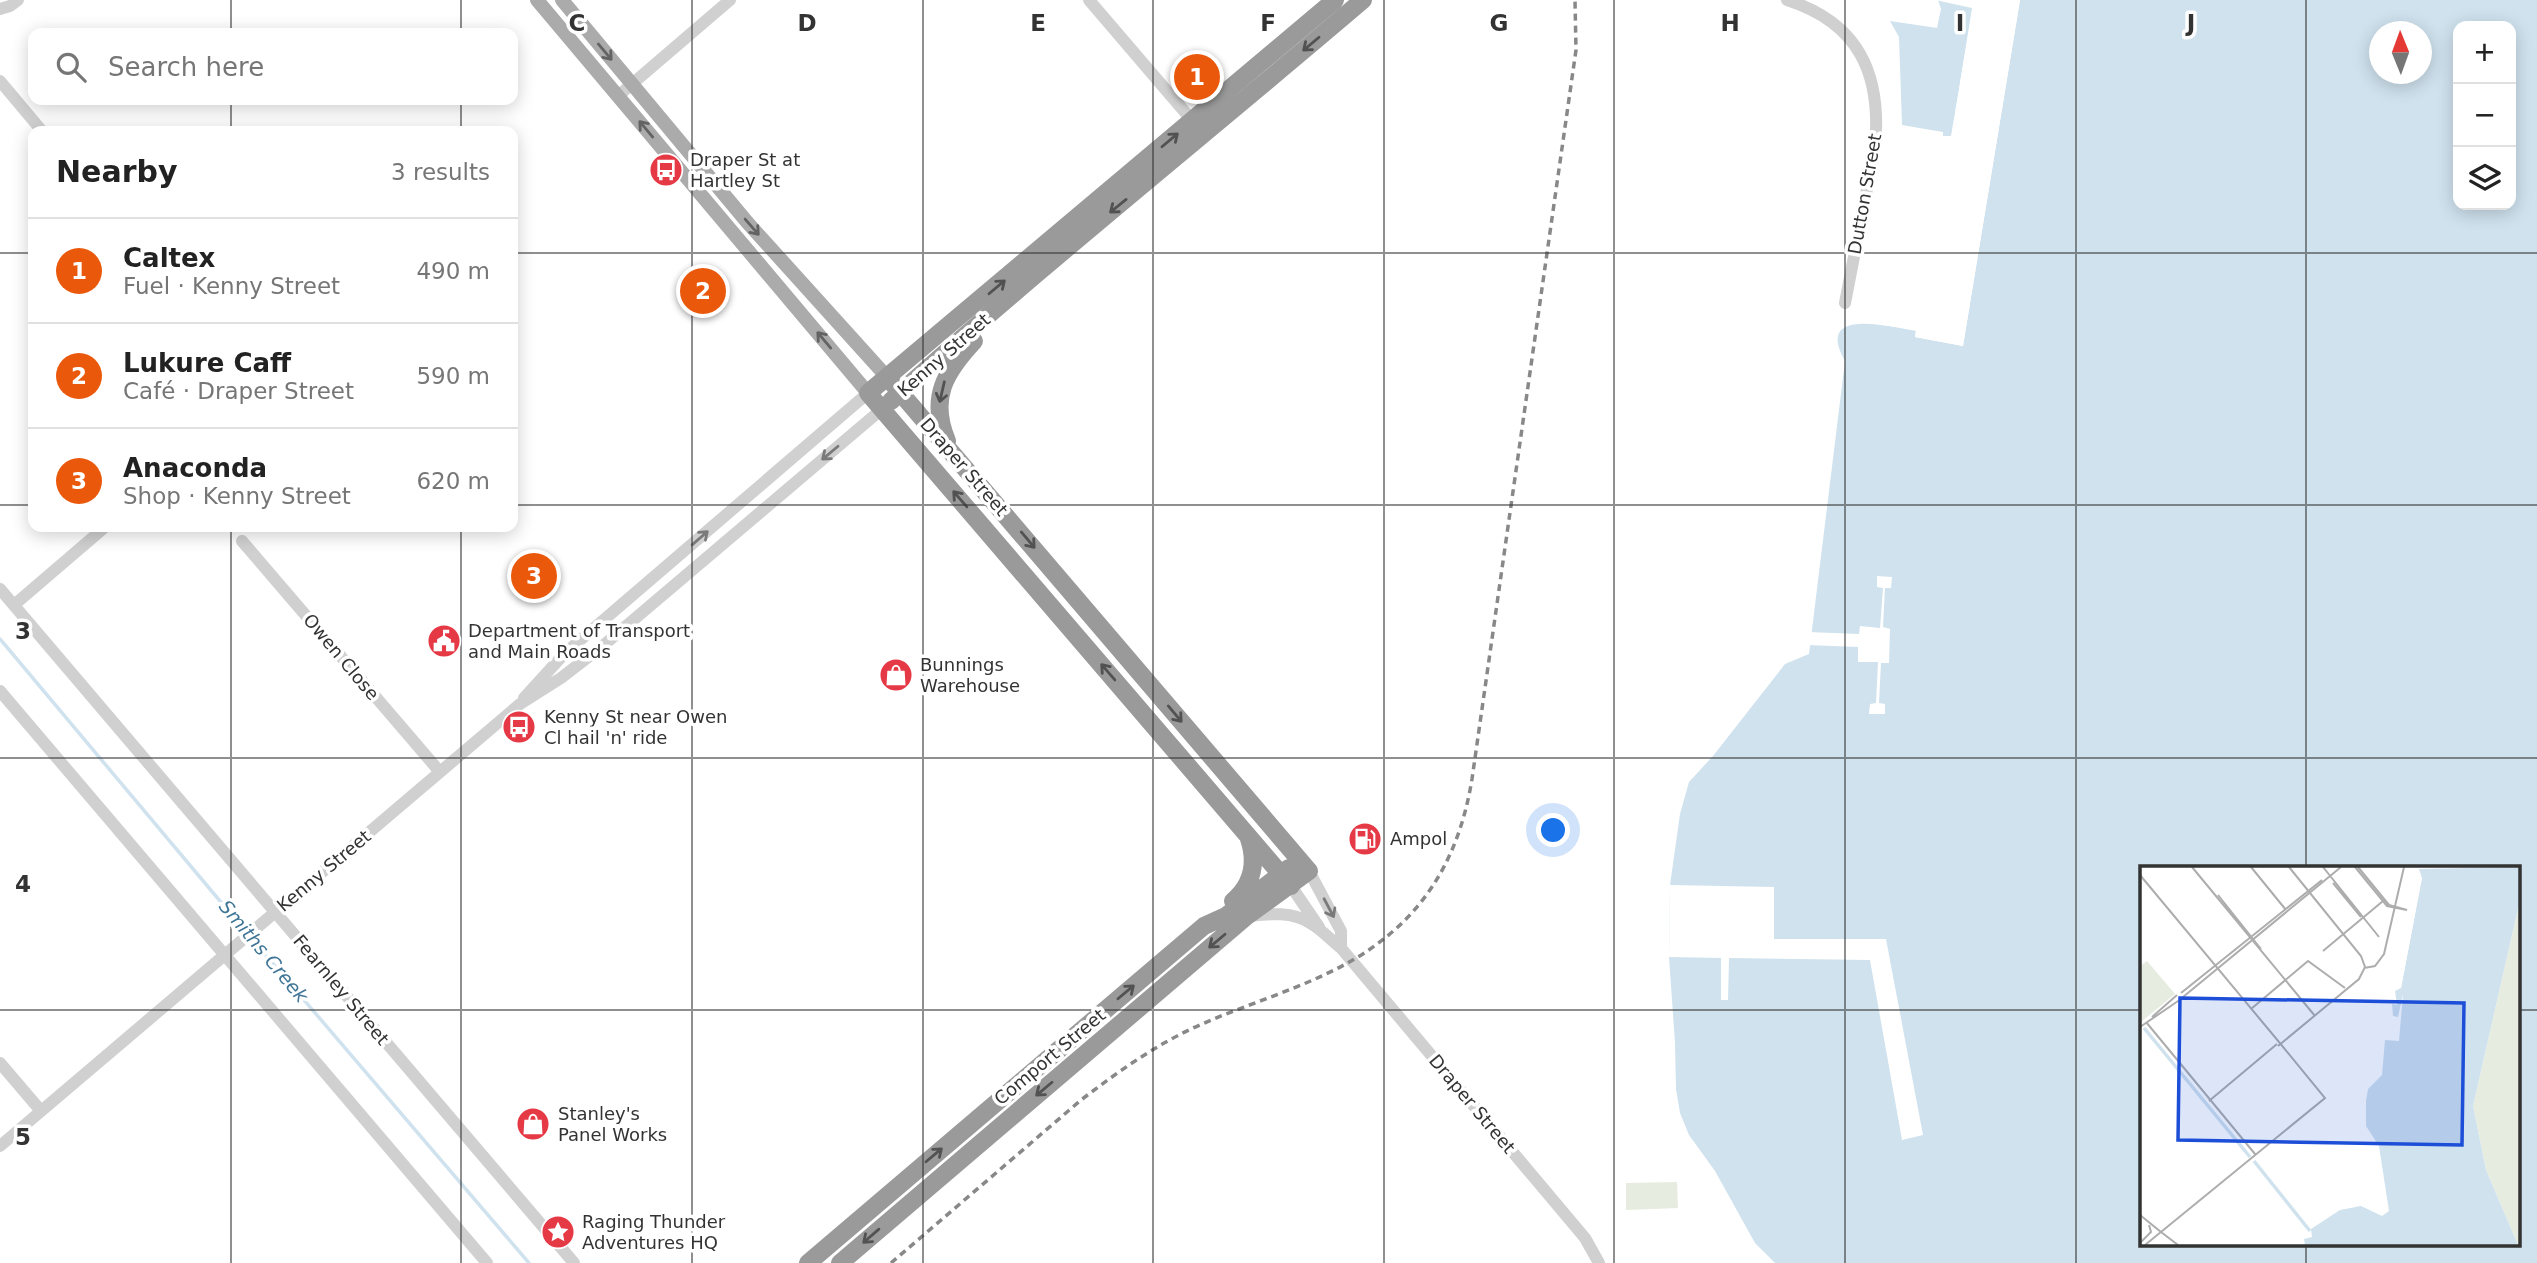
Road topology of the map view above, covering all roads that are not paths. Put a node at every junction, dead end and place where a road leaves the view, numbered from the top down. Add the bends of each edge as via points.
1 (537, 0) edge
2 (562, 0) edge
3 (730, 0) edge
4 (1089, 0) edge
5 (1335, 0) edge
6 (1363, 0) edge
7 (1787, 0) edge
8 (0, 81) edge
9 (632, 84) junction
10 (618, 96) junction
11 (38, 126) edge
12 (1198, 128) junction
13 (1044, 267) junction
14 (1845, 303) dead end
15 (887, 377) junction
16 (869, 393) junction
17 (900, 393) junction
18 (882, 409) junction
19 (950, 449) junction
20 (99, 532) edge
21 (242, 541) dead end
22 (0, 589) edge
23 (14, 605) junction
24 (0, 691) edge
25 (520, 704) junction
26 (440, 772) junction
27 (1248, 835) junction
28 (1305, 865) junction
29 (1286, 880) junction
30 (276, 912) junction
31 (1247, 916) junction
32 (1204, 926) junction
33 (1325, 936) junction
34 (1341, 948) junction
35 (223, 956) junction
36 (0, 1063) edge
37 (41, 1111) junction
38 (0, 1146) edge
39 (487, 1263) edge
40 (574, 1263) edge
41 (808, 1263) edge
42 (840, 1263) edge
43 (1600, 1263) edge

1 - 10 main road, Draper Street
2 -> 9 main road, Draper Street
3 - 9 street
4 - 12 street
5 - 12 highway, Kenny Street
6 -> 12 highway, Kenny Street
7 - 14 street, Dutton Street via 1823,14 1838,26 1859,52 1873,92 1875,148
8 - 11 street
9 - 10 street
9 -> 15 main road, Draper Street via 747,222
16 -> 10 main road, Draper Street
12 -> 13 highway, Kenny Street
15 -> 12 highway, Kenny Street
13 - 17 highway, Kenny Street
13 -> 19 highway via 946,376 939,405
15 - 16 highway, Kenny Street
15 - 17 highway, Draper Street
16 - 18 highway, Draper Street
25 -> 16 street, Kenny Street via 564,654
17 - 18 highway, Kenny Street
17 - 19 highway, Draper Street
18 -> 25 street, Kenny Street via 605,644
27 -> 18 highway, Draper Street
19 -> 28 highway, Draper Street
20 - 23 street
21 - 26 street, Owen Close
22 - 23 street, Fearnley Street
23 - 30 street, Fearnley Street
24 - 35 street
25 - 26 street, Kenny Street
26 - 30 street, Kenny Street
27 - 29 highway, Draper Street
27 - 32 highway via 1253,871 1246,888
28 - 29 highway, Comport Street
28 -> 34 street, Draper Street via 1341,931
29 - 31 highway, Comport Street
29 - 32 highway, Comport Street
29 - 33 street, Draper Street
30 - 35 street, Kenny Street
30 - 40 street, Fearnley Street
31 - 33 street, Draper Street via 1298,918
31 -> 42 highway, Comport Street
41 -> 32 highway, Comport Street
33 - 34 street, Draper Street
34 - 43 street, Draper Street via 1586,1238
35 - 37 street, Kenny Street
35 - 39 street
36 - 37 street
37 - 38 street, Kenny Street

